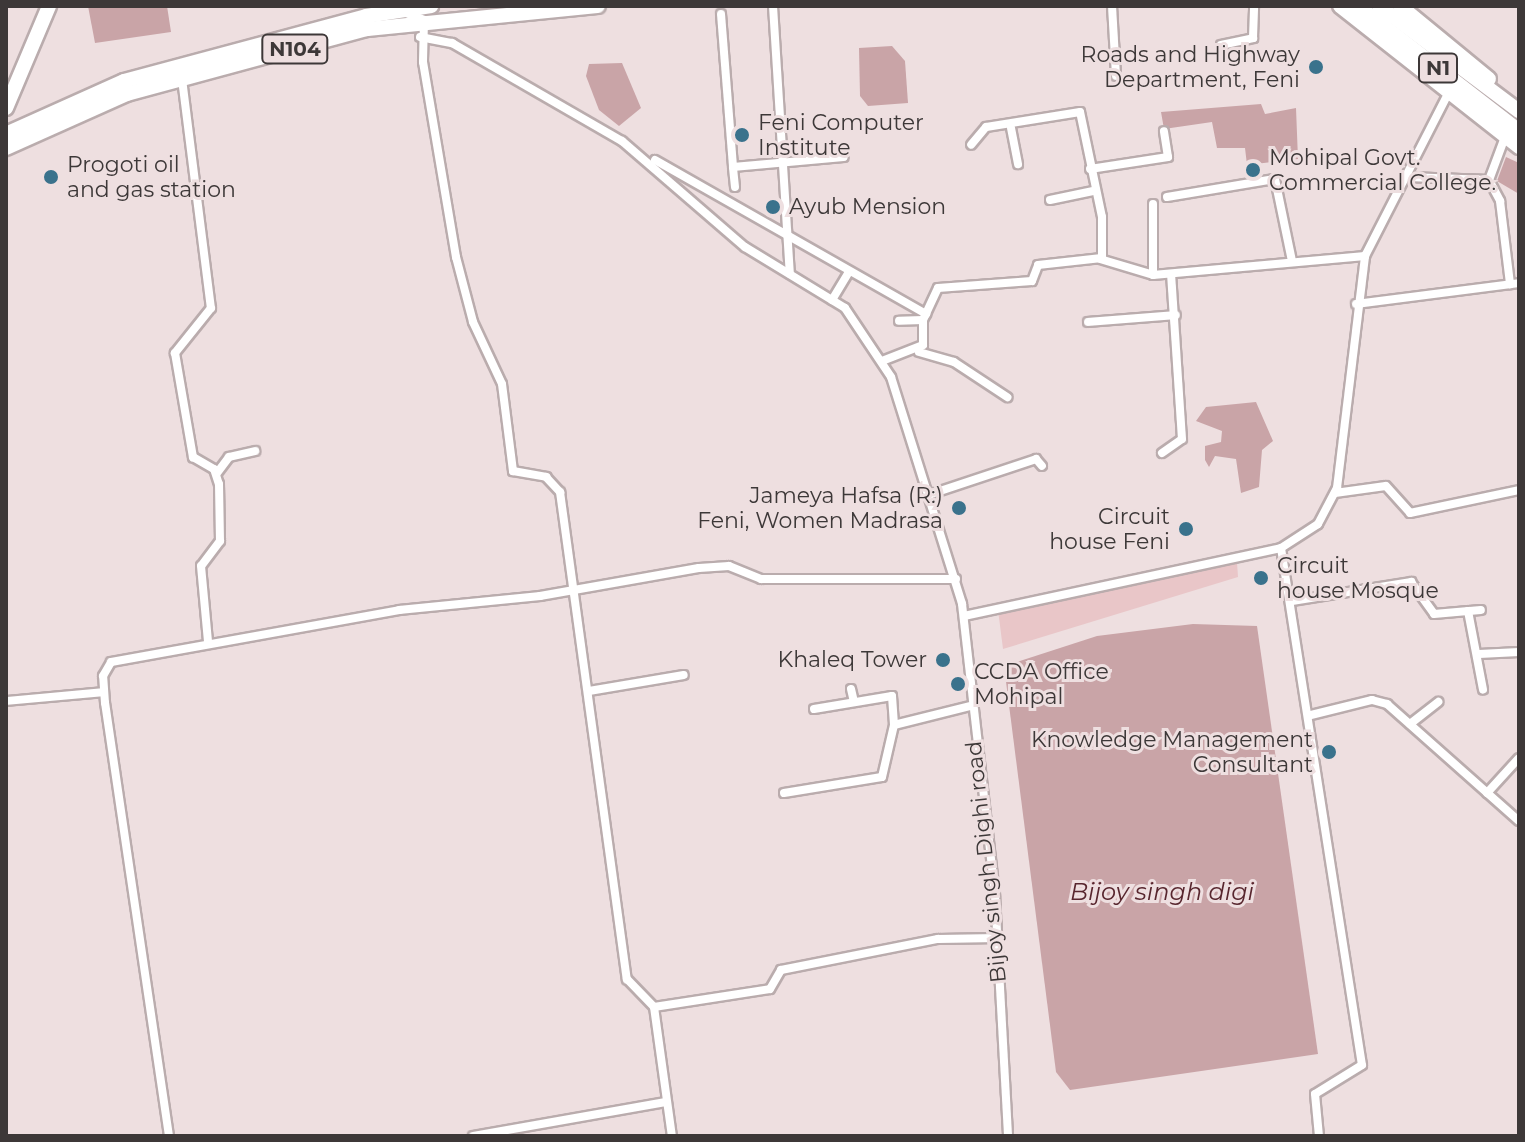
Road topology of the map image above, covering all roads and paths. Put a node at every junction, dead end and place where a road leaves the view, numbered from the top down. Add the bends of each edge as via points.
1 (49, 6) edge
2 (598, 6) edge
3 (773, 6) edge
4 (1112, 6) edge
5 (1254, 6) edge
6 (1340, 6) edge
7 (1358, 6) edge
8 (1379, 6) edge
9 (1400, 6) edge
10 (392, 8) edge
11 (428, 13) edge
12 (721, 14) dead end
13 (420, 37) junction
14 (1221, 45) dead end
15 (1116, 76) dead end
16 (182, 79) junction
17 (1448, 94) junction
18 (1519, 101) edge
19 (6, 108) edge
20 (1519, 111) edge
21 (1011, 128) junction
22 (1164, 131) dead end
23 (6, 134) edge
24 (1512, 134) edge
25 (971, 145) dead end
26 (1519, 147) edge
27 (6, 148) edge
28 (644, 152) dead end
29 (844, 157) dead end
30 (781, 164) junction
31 (1018, 164) dead end
32 (733, 167) junction
33 (1090, 169) junction
34 (1407, 177) junction
35 (1489, 180) junction
36 (735, 187) dead end
37 (1093, 191) junction
38 (1167, 197) dead end
39 (1050, 200) dead end
40 (1153, 204) dead end
41 (787, 238) junction
42 (1365, 256) junction
43 (1100, 259) junction
44 (1292, 261) junction
45 (849, 272) junction
46 (790, 273) junction
47 (1150, 274) junction
48 (1171, 275) junction
49 (1515, 283) edge
50 (832, 300) junction
51 (1356, 304) junction
52 (1176, 315) junction
53 (924, 317) junction
54 (899, 321) dead end
55 (1088, 322) dead end
56 (919, 352) junction
57 (882, 361) junction
58 (1007, 397) dead end
59 (255, 451) dead end
60 (1162, 453) dead end
61 (1042, 466) dead end
62 (217, 473) junction
63 (1519, 490) edge
64 (1335, 493) junction
65 (931, 494) junction
66 (1281, 548) junction
67 (956, 579) junction
68 (574, 588) junction
69 (1292, 601) junction
70 (1481, 610) dead end
71 (1468, 611) junction
72 (964, 616) junction
73 (208, 641) junction
74 (1519, 652) edge
75 (1479, 654) junction
76 (684, 675) dead end
77 (851, 689) dead end
78 (1483, 690) dead end
79 (589, 691) junction
80 (104, 692) junction
81 (6, 701) edge
82 (854, 702) junction
83 (1438, 702) dead end
84 (970, 706) junction
85 (814, 709) dead end
86 (1311, 715) junction
87 (1410, 724) junction
88 (894, 725) junction
89 (1519, 758) edge
90 (784, 793) dead end
91 (1487, 793) junction
92 (1519, 821) edge
93 (998, 938) junction
94 (654, 1007) junction
95 (666, 1102) junction
96 (169, 1136) edge
97 (473, 1136) edge
98 (672, 1136) edge
99 (1008, 1136) edge
100 (1319, 1136) edge

1 - 19 highway
2 - 11 highway, N104
3 - 30 street
4 - 15 street
5 - 14 street via 1253,38
6 - 17 highway
7 - 24 highway, N1
8 - 20 highway, N1
9 - 18 highway
10 - 11 highway, N104
10 - 23 highway, N104 via 124,81
11 - 13 street
11 - 16 highway, N104
12 - 32 street
13 - 46 street, Bijoy singh Dighi road via 452,43 622,141 745,247
13 - 68 street via 456,257 473,322 502,384 511,464 518,476 556,482
16 - 27 highway, N104 via 127,94
16 - 62 street via 211,308 200,330 177,348 176,360 193,457
17 - 24 highway
17 - 34 street
21 - 25 street via 986,127
21 - 31 street
21 - 33 street via 1080,112
22 - 33 street via 1168,157
24 - 26 highway
24 - 35 street
28 - 41 street
29 - 30 street
30 - 32 street
30 - 41 street
32 - 36 street
33 - 37 street
34 - 35 street
34 - 42 street
35 - 49 street via 1500,201
37 - 39 street
37 - 43 street via 1102,217
38 - 44 street via 1275,179
40 - 47 street
41 - 45 street
41 - 46 street
42 - 44 street
42 - 51 street
43 - 47 street
43 - 53 street via 1038,265 1032,281 938,288
44 - 48 street
45 - 50 street
45 - 53 street
46 - 50 street, Bijoy singh Dighi road
47 - 48 street
48 - 52 street
49 - 51 street
50 - 57 street, Bijoy singh Dighi road via 857,320
51 - 64 street
52 - 55 street
52 - 60 street via 1182,439
53 - 54 street
53 - 56 street
56 - 57 street
56 - 58 street via 954,362
57 - 65 street, Bijoy singh Dighi road
59 - 62 street via 229,457
61 - 65 street via 1036,459
62 - 73 street via 220,541 201,566
63 - 64 street via 1410,513 1386,486
64 - 66 street via 1318,524
65 - 67 street, Bijoy singh Dighi road
66 - 69 street
66 - 72 street
67 - 68 street via 864,583 834,573 761,579 729,566
67 - 72 street, Bijoy singh Dighi road
68 - 73 street
68 - 79 street
69 - 71 street via 1411,582 1434,614
69 - 86 street
70 - 71 street
71 - 75 street
72 - 84 street, Bijoy singh Dighi road
73 - 80 street via 111,662
74 - 75 street
75 - 78 street
76 - 79 street
77 - 82 street
79 - 94 street via 627,979
80 - 81 street
80 - 96 street
82 - 85 street
82 - 88 street via 892,696
83 - 87 street
84 - 88 street
84 - 93 street, Bijoy singh Dighi road
86 - 87 street via 1379,700
86 - 100 street via 1362,1065 1315,1094
87 - 91 street
88 - 90 street via 882,777
89 - 91 street
91 - 92 street
93 - 94 street via 938,939 781,970 770,989
93 - 99 street, Bijoy singh Dighi road
94 - 95 street
95 - 97 street
95 - 98 street

